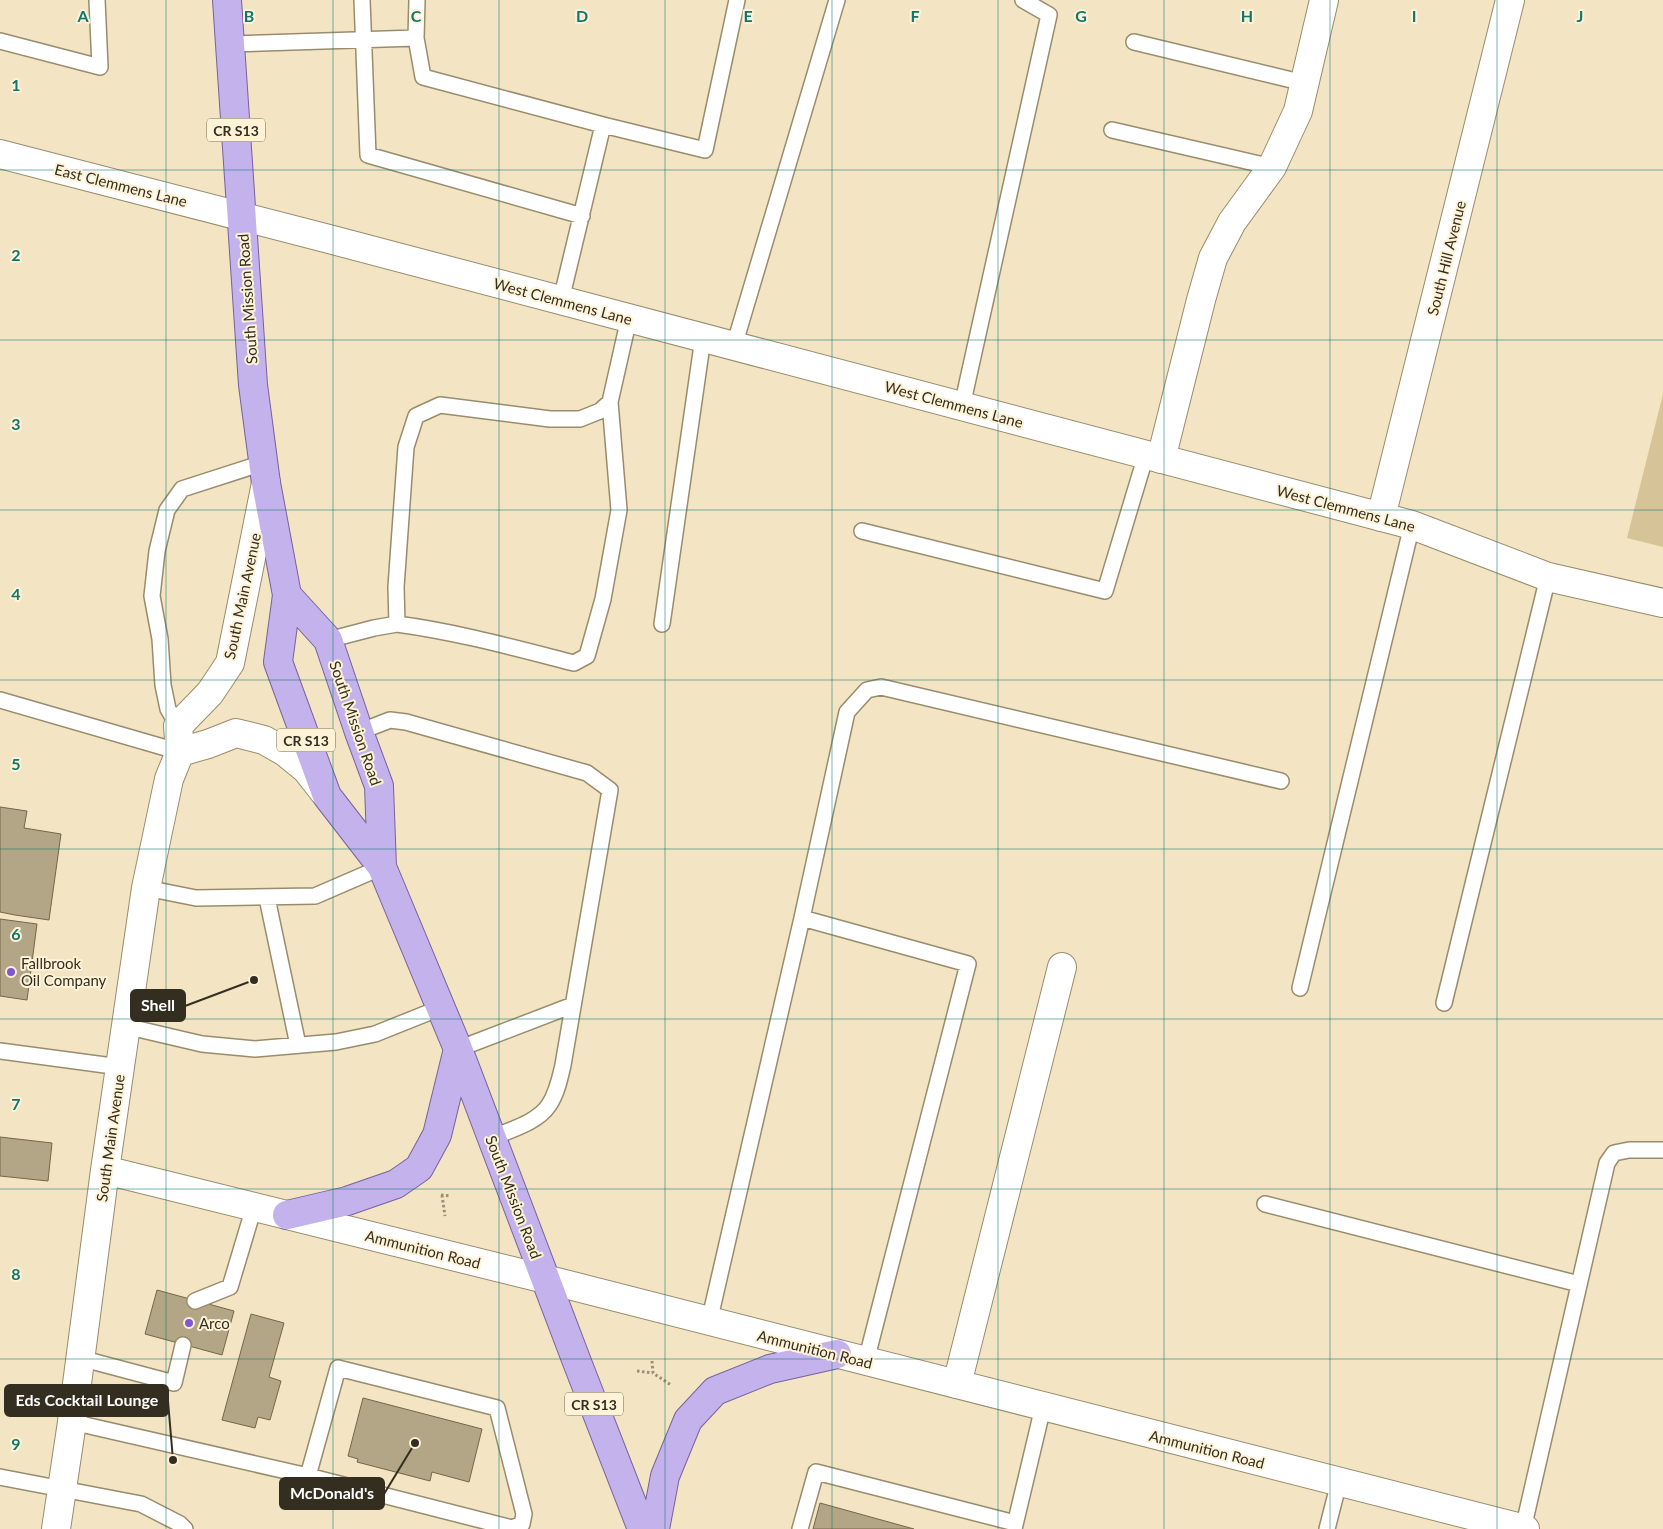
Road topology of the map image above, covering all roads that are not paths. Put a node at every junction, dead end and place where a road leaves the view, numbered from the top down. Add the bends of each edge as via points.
1 (97, 0) edge
2 (227, 0) edge
3 (362, 0) edge
4 (417, 0) edge
5 (737, 0) edge
6 (837, 0) edge
7 (1023, 0) edge
8 (1324, 0) edge
9 (1510, 0) edge
10 (416, 38) junction
11 (363, 40) junction
12 (0, 41) edge
13 (1134, 42) dead end
14 (230, 44) junction
15 (1304, 83) junction
16 (603, 125) junction
17 (1112, 130) dead end
18 (0, 154) edge
19 (1272, 167) junction
20 (242, 216) junction
21 (582, 216) junction
22 (561, 300) junction
23 (629, 318) junction
24 (704, 338) junction
25 (734, 346) junction
26 (610, 402) junction
27 (962, 406) junction
28 (1154, 457) junction
29 (265, 473) junction
30 (1381, 517) junction
31 (1412, 525) junction
32 (862, 531) dead end
33 (1548, 577) junction
34 (287, 595) junction
35 (1663, 603) edge
36 (397, 624) junction
37 (662, 624) dead end
38 (328, 640) junction
39 (0, 700) edge
40 (359, 732) junction
41 (179, 739) junction
42 (1281, 781) dead end
43 (327, 796) junction
44 (382, 867) junction
45 (146, 888) junction
46 (267, 898) junction
47 (802, 918) junction
48 (1062, 967) dead end
49 (1300, 988) dead end
50 (1444, 1003) dead end
51 (573, 1005) junction
52 (440, 1008) junction
53 (125, 1026) junction
54 (298, 1045) junction
55 (458, 1049) junction
56 (0, 1051) edge
57 (120, 1067) junction
58 (491, 1138) junction
59 (1663, 1150) edge
60 (105, 1170) junction
61 (1265, 1204) dead end
62 (254, 1207) junction
63 (287, 1215) junction
64 (545, 1279) junction
65 (1579, 1284) junction
66 (195, 1301) dead end
67 (709, 1322) junction
68 (183, 1345) dead end
69 (837, 1354) junction
70 (80, 1358) junction
71 (866, 1362) junction
72 (957, 1384) junction
73 (1043, 1407) junction
74 (72, 1422) junction
75 (308, 1476) junction
76 (0, 1477) edge
77 (1339, 1482) junction
78 (62, 1489) junction
79 (1014, 1526) edge
80 (56, 1529) edge
81 (185, 1529) edge
82 (642, 1529) edge
83 (655, 1529) edge
84 (800, 1529) edge
85 (1327, 1529) edge
86 (1524, 1529) edge

1 - 12 lane via 100,67
2 - 14 main road, South Mission Road / CR S13
3 - 11 lane
4 - 10 lane
5 - 16 lane via 705,150
6 - 25 lane
7 - 27 lane via 1049,15
8 - 15 street
9 - 30 street, South Hill Avenue
10 - 11 lane
10 - 16 lane via 423,77
11 - 14 lane
11 - 21 lane via 368,155
13 - 15 lane
14 - 20 main road, South Mission Road / CR S13
15 - 19 street via 1298,110
16 - 21 lane
17 - 19 lane
18 - 20 street, East Clemmens Lane
19 - 28 street via 1232,222 1213,258
20 - 22 street, West Clemmens Lane
20 - 29 main road, South Mission Road / CR S13 via 253,385
21 - 22 lane
22 - 23 street, West Clemmens Lane
23 - 24 street, West Clemmens Lane
23 - 26 lane
24 - 25 street, West Clemmens Lane
24 - 37 lane
25 - 27 street, West Clemmens Lane
26 - 36 lane via 600,411 580,419 550,419 440,405 416,416 406,447 396,587
26 - 36 lane via 619,510 603,599 588,656 574,663 489,641
27 - 28 street, West Clemmens Lane
28 - 30 street, West Clemmens Lane
28 - 32 lane via 1105,591
29 - 34 main road, South Mission Road / CR S13
29 - 41 street, South Main Avenue via 230,663
29 - 41 lane via 182,489 167,510 157,551 152,596 160,639 163,685
30 - 31 street, West Clemmens Lane
31 - 33 street, West Clemmens Lane
31 - 49 lane
33 - 35 street, West Clemmens Lane
33 - 50 lane
34 - 38 main road, South Mission Road / CR S13
34 - 43 main road, South Mission Road / CR S13 via 278,662
36 - 38 lane
38 - 40 main road, South Mission Road / CR S13
39 - 41 lane
40 - 44 main road, South Mission Road / CR S13 via 379,786
40 - 51 lane via 390,720 406,722 587,773 610,790
41 - 43 street via 208,744 236,733 264,740 306,769
41 - 45 street, South Main Avenue
42 - 47 lane via 881,687 867,690 847,712
43 - 44 main road, South Mission Road / CR S13
44 - 46 lane via 315,896
44 - 52 main road, South Mission Road / CR S13
45 - 46 lane via 196,898
45 - 53 street, South Main Avenue
46 - 54 lane
47 - 67 lane
47 - 71 lane via 968,964
48 - 72 street
51 - 55 lane
51 - 58 lane via 564,1065 548,1107 532,1121
52 - 54 lane via 375,1034
52 - 55 main road, South Mission Road / CR S13
53 - 54 lane via 202,1044 254,1049
53 - 57 street, South Main Avenue
55 - 58 main road, South Mission Road / CR S13
55 - 63 main road via 437,1135 419,1168 396,1184 346,1201
56 - 57 lane
57 - 60 street, South Main Avenue
58 - 64 main road, South Mission Road / CR S13
59 - 65 lane via 1614,1153 1606,1163
60 - 62 street, Ammunition Road
60 - 70 street, South Main Avenue
61 - 65 lane
62 - 63 street, Ammunition Road
62 - 66 lane via 230,1287
63 - 64 street, Ammunition Road
64 - 67 street, Ammunition Road
64 - 82 main road, South Mission Road / CR S13
65 - 86 lane
67 - 69 street, Ammunition Road
68 - 70 lane via 174,1383
69 - 71 street, Ammunition Road
69 - 83 main road via 770,1369 715,1391 688,1420 665,1476
70 - 74 street, South Main Avenue
71 - 72 street, Ammunition Road
72 - 73 street, Ammunition Road
73 - 77 street, Ammunition Road
73 - 79 lane
74 - 75 lane
74 - 78 street, South Main Avenue
75 - 75 lane via 512,1528 522,1524 524,1514 496,1408 338,1368
76 - 78 lane
77 - 85 lane
77 - 86 street, Ammunition Road
78 - 80 street, South Main Avenue
78 - 81 lane via 141,1504
79 - 84 lane via 816,1472

